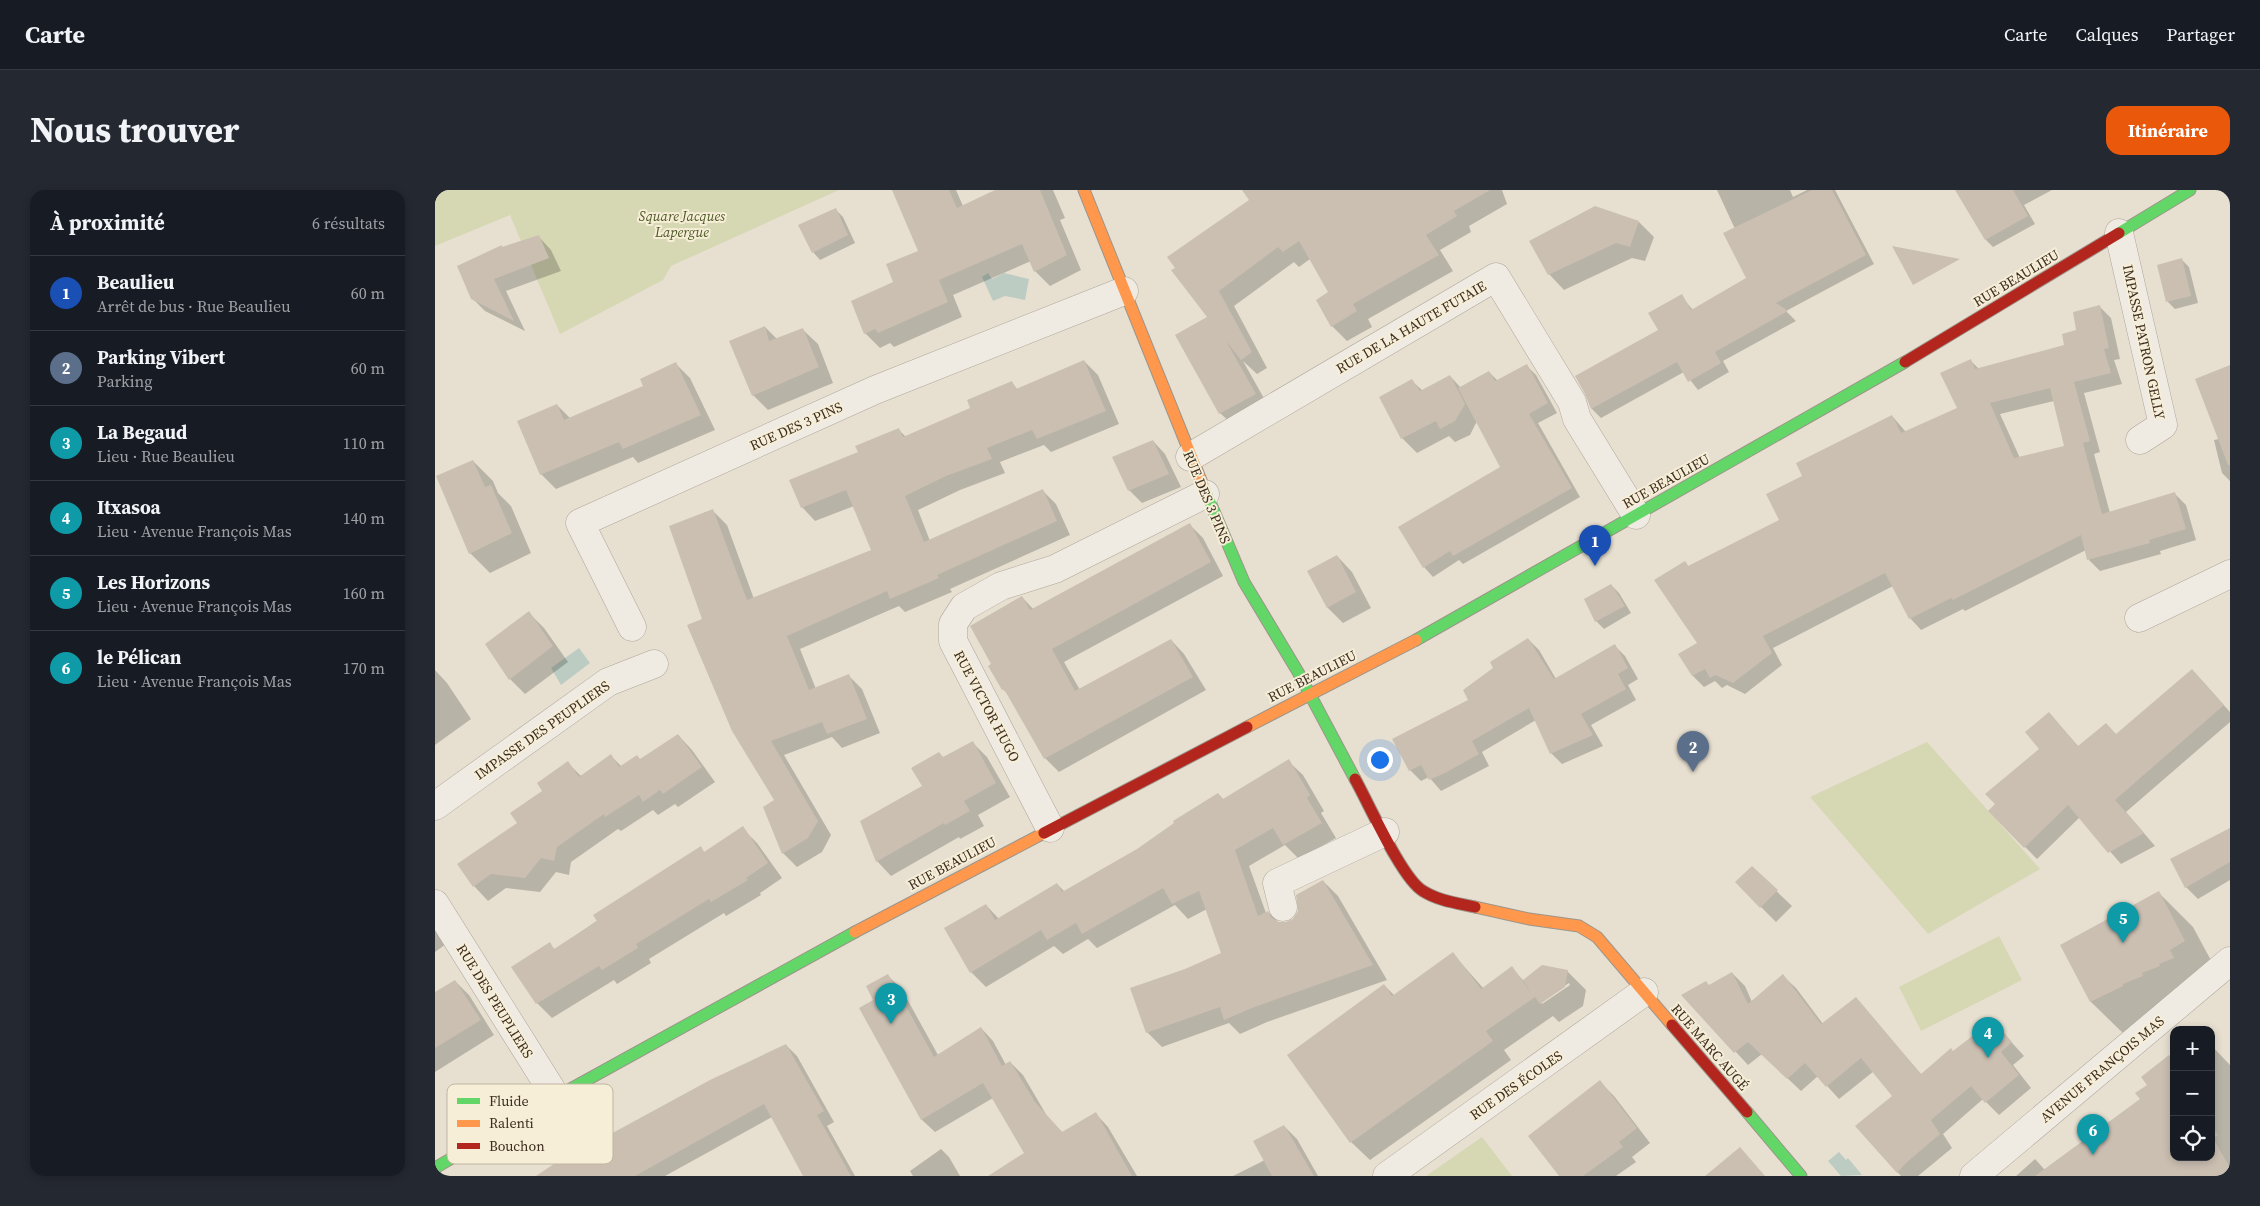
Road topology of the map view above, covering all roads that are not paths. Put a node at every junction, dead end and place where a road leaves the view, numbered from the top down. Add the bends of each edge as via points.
1 (1084, 190) edge
2 (2190, 190) edge
3 (2119, 233) junction
4 (1124, 292) junction
5 (2140, 440) dead end
6 (1190, 457) junction
7 (1205, 494) junction
8 (1636, 515) junction
9 (2230, 574) edge
10 (2139, 618) dead end
11 (632, 627) dead end
12 (654, 664) dead end
13 (1309, 694) junction
14 (435, 806) edge
15 (1050, 828) junction
16 (1385, 832) junction
17 (435, 904) edge
18 (1283, 907) dead end
19 (1597, 937) joint
20 (2230, 961) edge
21 (1644, 992) junction
22 (548, 1084) edge
23 (579, 1084) edge
24 (447, 1161) edge
25 (435, 1168) edge
26 (1387, 1176) edge
27 (1801, 1176) edge
28 (1974, 1176) edge

1 - 4 street, RUE DES 3 PINS
2 - 3 street, RUE BEAULIEU
3 - 5 street, IMPASSE PATRON GELLY via 2163,425
3 - 8 street, RUE BEAULIEU via 1876,380
4 - 6 street, RUE DES 3 PINS
4 - 11 street, RUE DES 3 PINS via 875,390 580,523
6 - 7 street, RUE DES 3 PINS
6 - 8 street, RUE DE LA HAUTE FUTAIE via 1497,276
7 - 13 street, RUE DES 3 PINS via 1244,582
7 - 15 street, RUE VICTOR HUGO via 1055,569 1001,586 964,607 953,624 953,641
8 - 13 street, RUE BEAULIEU via 1415,640
9 - 10 street
12 - 14 street, IMPASSE DES PEUPLIERS via 608,682
13 - 15 street, RUE BEAULIEU
13 - 16 street, RUE DES 3 PINS
15 - 23 street, RUE BEAULIEU via 823,948
16 - 18 street via 1277,883
16 - 19 street, RUE DES 3 PINS via 1408,878 1422,891 1442,900 1579,926
17 - 22 street, RUE DES PEUPLIERS
19 - 21 street, RUE MARC AUGÉ
20 - 28 street, AVENUE FRANÇOIS MAS
21 - 26 street, RUE DES ÉCOLES
21 - 27 street, RUE MARC AUGÉ
24 - 25 street, RUE BEAULIEU

